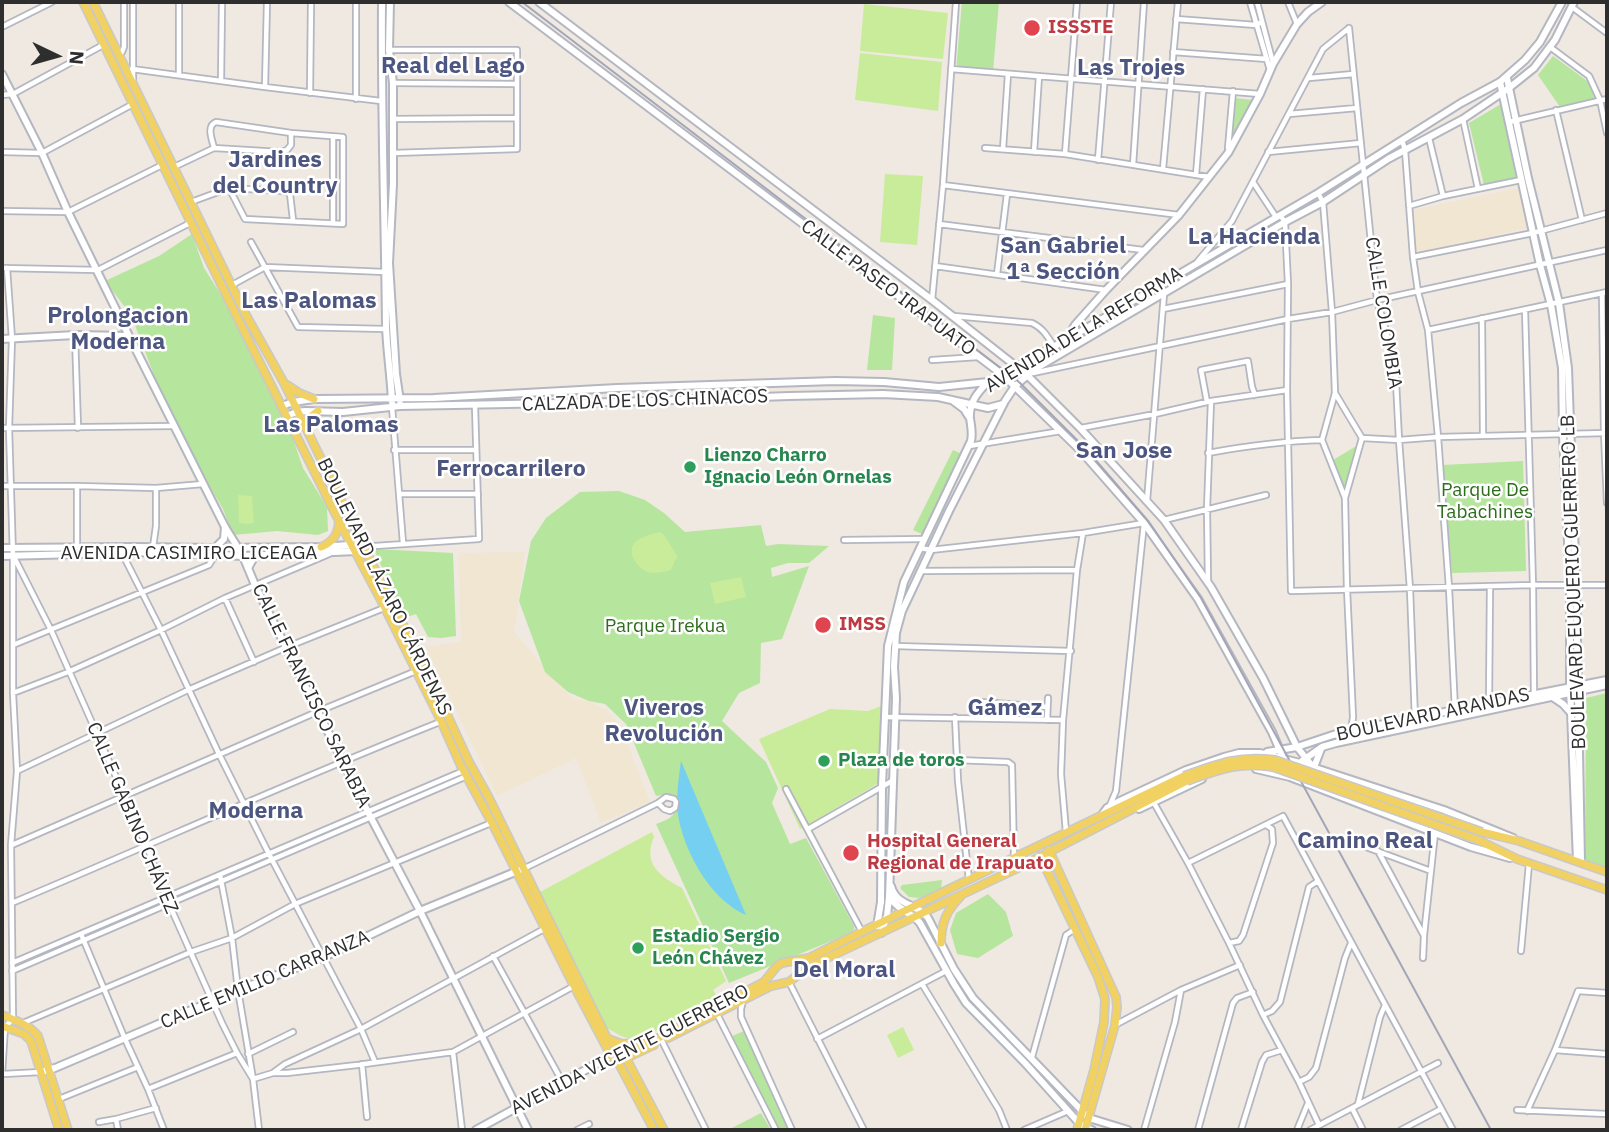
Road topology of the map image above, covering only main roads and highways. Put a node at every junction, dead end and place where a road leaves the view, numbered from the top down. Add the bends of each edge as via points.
1 (83, 2) edge
2 (93, 2) edge
3 (382, 2) edge
4 (390, 2) edge
5 (509, 2) edge
6 (539, 2) edge
7 (1322, 2) edge
8 (1562, 2) edge
9 (1573, 4) edge
10 (2, 74) edge
11 (1507, 78) junction
12 (1500, 82) junction
13 (1506, 91) junction
14 (1512, 121) junction
15 (388, 273) junction
16 (129, 336) junction
17 (2, 339) edge
18 (1066, 340) junction
19 (988, 364) junction
20 (1017, 367) junction
21 (1003, 375) junction
22 (1028, 375) junction
23 (988, 382) junction
24 (284, 383) junction
25 (727, 384) junction
26 (901, 384) junction
27 (1015, 386) junction
28 (900, 395) junction
29 (392, 398) junction
30 (727, 398) junction
31 (314, 399) junction
32 (950, 399) junction
33 (293, 402) junction
34 (397, 404) junction
35 (971, 404) junction
36 (1003, 404) junction
37 (282, 406) junction
38 (318, 411) junction
39 (297, 412) junction
40 (286, 416) junction
41 (970, 420) junction
42 (305, 428) junction
43 (1566, 435) junction
44 (940, 507) junction
45 (949, 511) junction
46 (339, 521) junction
47 (225, 527) junction
48 (238, 547) junction
49 (321, 547) junction
50 (365, 547) junction
51 (2, 548) edge
52 (355, 548) junction
53 (13, 552) junction
54 (215, 552) junction
55 (257, 555) junction
56 (243, 556) junction
57 (2, 557) edge
58 (248, 568) junction
59 (904, 582) junction
60 (914, 586) junction
61 (892, 646) junction
62 (1607, 682) edge
63 (1574, 689) junction
64 (886, 694) junction
65 (1535, 697) junction
66 (1552, 697) junction
67 (896, 698) junction
68 (1571, 713) junction
69 (1415, 722) junction
70 (1272, 732) junction
71 (1297, 747) junction
72 (1322, 747) junction
73 (1281, 750) junction
74 (1264, 753) junction
75 (1284, 758) junction
76 (1302, 760) junction
77 (1313, 767) junction
78 (1265, 770) junction
79 (1290, 777) junction
80 (1185, 779) junction
81 (1308, 783) junction
82 (1101, 816) junction
83 (1098, 826) junction
84 (1480, 836) junction
85 (1519, 841) junction
86 (1049, 850) junction
87 (1040, 856) junction
88 (1517, 859) junction
89 (1579, 861) junction
90 (520, 870) junction
91 (1607, 872) edge
92 (881, 879) junction
93 (889, 880) junction
94 (1607, 890) edge
95 (964, 893) junction
96 (889, 897) junction
97 (915, 907) junction
98 (420, 911) junction
99 (906, 912) junction
100 (924, 913) junction
101 (915, 917) junction
102 (886, 921) junction
103 (879, 929) junction
104 (941, 943) junction
105 (794, 960) junction
106 (773, 970) junction
107 (800, 975) junction
108 (778, 984) junction
109 (2, 1015) edge
110 (3, 1026) edge
111 (606, 1036) junction
112 (658, 1041) junction
113 (623, 1055) junction
114 (611, 1056) junction
115 (618, 1062) junction
116 (45, 1071) junction
117 (517, 1107) junction
118 (1086, 1115) junction
119 (1084, 1129) edge
120 (60, 1130) edge
121 (68, 1130) edge
122 (476, 1130) edge
123 (528, 1130) edge
124 (654, 1130) edge
125 (664, 1130) edge
126 (1128, 1130) edge

1 - 37 main road, BOULEVARD LÁZARO CÁRDENAS
2 - 24 main road, BOULEVARD LÁZARO CÁRDENAS
3 - 15 main road
4 - 15 main road via 393,153
5 - 19 main road, CALLE PASEO IRAPUATO
6 - 20 main road, CALLE PASEO IRAPUATO
7 - 18 main road via 1297,24 1270,64 1260,94 1228,153 1179,215 1105,290
8 - 11 main road, AVENIDA DE LA REFORMA via 1540,42
9 - 13 main road, AVENIDA DE LA REFORMA via 1534,68
10 - 16 main road, CALLE FRANCISCO SARABIA
11 - 12 main road, AVENIDA DE LA REFORMA
11 - 13 main road
12 - 13 main road
12 - 18 main road, AVENIDA DE LA REFORMA
13 - 14 main road
13 - 22 main road, AVENIDA DE LA REFORMA
14 - 43 main road, BOULEVARD EUQUERIO GUERRERO LB via 1562,368
14 - 43 main road, BOULEVARD EUQUERIO GUERRERO LB via 1559,303 1568,368
15 - 29 main road via 386,329
15 - 34 main road
16 - 17 main road
16 - 47 main road, CALLE FRANCISCO SARABIA
18 - 20 main road, AVENIDA DE LA REFORMA
19 - 21 main road, CALLE PASEO IRAPUATO
19 - 23 main road
20 - 21 main road, AVENIDA DE LA REFORMA
20 - 22 main road, CALLE PASEO IRAPUATO
21 - 23 main road, AVENIDA DE LA REFORMA
21 - 27 main road, CALLE PASEO IRAPUATO
22 - 27 main road, AVENIDA DE LA REFORMA
22 - 71 main road, CALLE PASEO IRAPUATO via 1164,520 1208,582
23 - 26 main road, CALZADA DE LOS CHINACOS via 939,387
23 - 35 main road, AVENIDA DE LA REFORMA
24 - 31 main road
24 - 33 main road, BOULEVARD LÁZARO CÁRDENAS
25 - 26 main road, CALZADA DE LOS CHINACOS
25 - 30 main road
25 - 34 main road, CALZADA DE LOS CHINACOS via 434,398
26 - 28 main road
27 - 36 main road, AVENIDA DE LA REFORMA
27 - 70 main road, CALLE PASEO IRAPUATO via 1144,523 1198,599
28 - 30 main road, CALZADA DE LOS CHINACOS
28 - 32 main road, CALZADA DE LOS CHINACOS
29 - 31 main road, CALZADA DE LOS CHINACOS
29 - 34 main road, CALZADA DE LOS CHINACOS
30 - 34 main road, CALZADA DE LOS CHINACOS
31 - 33 main road, CALZADA DE LOS CHINACOS
32 - 35 main road, CALZADA DE LOS CHINACOS
32 - 41 main road
33 - 37 main road, CALZADA DE LOS CHINACOS
33 - 39 main road, BOULEVARD LÁZARO CÁRDENAS
34 - 38 main road, CALZADA DE LOS CHINACOS
35 - 36 main road, CALZADA DE LOS CHINACOS via 988,408
35 - 41 main road, AVENIDA DE LA REFORMA
36 - 45 main road, AVENIDA DE LA REFORMA
37 - 40 main road, BOULEVARD LÁZARO CÁRDENAS
38 - 39 main road, CALZADA DE LOS CHINACOS
38 - 42 main road
39 - 40 main road, CALZADA DE LOS CHINACOS
39 - 42 main road, BOULEVARD LÁZARO CÁRDENAS
40 - 46 main road, BOULEVARD LÁZARO CÁRDENAS
41 - 44 main road, AVENIDA DE LA REFORMA via 970,446
42 - 50 main road, BOULEVARD LÁZARO CÁRDENAS
43 - 63 main road, BOULEVARD EUQUERIO GUERRERO LB
44 - 45 main road
44 - 59 main road, AVENIDA DE LA REFORMA
45 - 60 main road, AVENIDA DE LA REFORMA
46 - 49 main road via 334,539
46 - 52 main road, BOULEVARD LÁZARO CÁRDENAS
47 - 48 main road, CALLE FRANCISCO SARABIA
47 - 54 main road
48 - 49 main road, AVENIDA CASIMIRO LICEAGA
48 - 54 main road, AVENIDA CASIMIRO LICEAGA
48 - 56 main road, CALLE FRANCISCO SARABIA
49 - 52 main road, AVENIDA CASIMIRO LICEAGA
50 - 52 main road, AVENIDA CASIMIRO LICEAGA
50 - 90 main road, BOULEVARD LÁZARO CÁRDENAS
51 - 53 main road, AVENIDA CASIMIRO LICEAGA
52 - 55 main road, AVENIDA CASIMIRO LICEAGA
52 - 90 main road, BOULEVARD LÁZARO CÁRDENAS via 466,773
53 - 54 main road, AVENIDA CASIMIRO LICEAGA
53 - 54 main road, AVENIDA CASIMIRO LICEAGA via 153,547
53 - 57 main road, AVENIDA CASIMIRO LICEAGA
54 - 56 main road, AVENIDA CASIMIRO LICEAGA
55 - 56 main road, AVENIDA CASIMIRO LICEAGA
55 - 58 main road
56 - 58 main road, CALLE FRANCISCO SARABIA
58 - 98 main road, CALLE FRANCISCO SARABIA
59 - 60 main road
59 - 61 main road, AVENIDA DE LA REFORMA
60 - 61 main road, AVENIDA DE LA REFORMA
61 - 64 main road, AVENIDA DE LA REFORMA
61 - 67 main road, AVENIDA DE LA REFORMA
62 - 63 main road, BOULEVARD ARANDAS
63 - 65 main road, BOULEVARD ARANDAS
63 - 66 main road, BOULEVARD ARANDAS
63 - 68 main road, BOULEVARD EUQUERIO GUERRERO LB
63 - 89 main road, BOULEVARD EUQUERIO GUERRERO LB
64 - 67 main road
64 - 92 main road, AVENIDA DE LA REFORMA
65 - 66 main road, BOULEVARD ARANDAS
65 - 69 main road, BOULEVARD ARANDAS
65 - 69 main road, BOULEVARD ARANDAS via 1455,710
66 - 68 main road
67 - 93 main road, AVENIDA DE LA REFORMA
68 - 89 main road, BOULEVARD EUQUERIO GUERRERO LB
69 - 71 main road, BOULEVARD ARANDAS via 1359,729
69 - 72 main road, BOULEVARD ARANDAS
70 - 73 main road, CALLE PASEO IRAPUATO
70 - 74 main road
71 - 73 main road, BOULEVARD ARANDAS
71 - 76 main road, CALLE PASEO IRAPUATO
72 - 76 main road, BOULEVARD ARANDAS
72 - 77 main road
73 - 74 main road, BOULEVARD ARANDAS
73 - 75 main road, CALLE PASEO IRAPUATO
74 - 75 main road
74 - 78 main road via 1269,763
74 - 82 main road, BOULEVARD ARANDAS via 1239,753 1185,770 1107,808
75 - 76 main road
75 - 79 main road, CALLE PASEO IRAPUATO
76 - 77 main road
76 - 79 main road, BOULEVARD ARANDAS
77 - 81 main road
77 - 85 main road via 1444,810
78 - 79 main road
78 - 83 main road via 1220,772
79 - 81 main road
80 - 82 main road, AVENIDA VICENTE GUERRERO
80 - 83 main road, AVENIDA VICENTE GUERRERO
80 - 84 main road, AVENIDA VICENTE GUERRERO, bridge via 1237,765 1273,767
81 - 88 main road via 1435,834
82 - 97 main road, AVENIDA VICENTE GUERRERO
83 - 86 main road, AVENIDA VICENTE GUERRERO
84 - 85 main road, AVENIDA VICENTE GUERRERO
84 - 88 main road, AVENIDA VICENTE GUERRERO
85 - 89 main road, AVENIDA VICENTE GUERRERO
86 - 87 main road, AVENIDA VICENTE GUERRERO
86 - 118 main road via 1116,997 1115,1026
87 - 95 main road, AVENIDA VICENTE GUERRERO
87 - 118 main road via 1105,999
88 - 94 main road, AVENIDA VICENTE GUERRERO
89 - 91 main road, AVENIDA VICENTE GUERRERO
90 - 98 main road, CALLE EMILIO CARRANZA
90 - 111 main road, BOULEVARD LÁZARO CÁRDENAS
90 - 114 main road, BOULEVARD LÁZARO CÁRDENAS via 544,929
92 - 96 main road, AVENIDA DE LA REFORMA
92 - 103 main road, AVENIDA DE LA REFORMA
93 - 96 main road, AVENIDA DE LA REFORMA
93 - 97 main road via 897,898
95 - 100 main road, AVENIDA VICENTE GUERRERO
95 - 104 main road via 945,917
96 - 99 main road, AVENIDA DE LA REFORMA
96 - 102 main road, AVENIDA DE LA REFORMA
97 - 99 main road, AVENIDA VICENTE GUERRERO
97 - 100 main road
98 - 116 main road, CALLE EMILIO CARRANZA via 324,957
98 - 117 main road, CALLE FRANCISCO SARABIA
99 - 101 main road, AVENIDA DE LA REFORMA
99 - 102 main road, AVENIDA VICENTE GUERRERO
100 - 101 main road, AVENIDA VICENTE GUERRERO
100 - 104 main road
101 - 103 main road, AVENIDA VICENTE GUERRERO
101 - 119 main road via 966,1003
102 - 103 main road, AVENIDA VICENTE GUERRERO
103 - 105 main road, AVENIDA VICENTE GUERRERO via 862,932 810,958
103 - 107 main road, AVENIDA VICENTE GUERRERO
104 - 118 main road via 973,998
105 - 106 main road, AVENIDA VICENTE GUERRERO
105 - 107 main road
106 - 108 main road
106 - 112 main road, AVENIDA VICENTE GUERRERO via 764,982
107 - 108 main road, AVENIDA VICENTE GUERRERO
108 - 112 main road, AVENIDA VICENTE GUERRERO
109 - 116 main road via 38,1036
110 - 116 main road via 31,1041
111 - 112 main road via 627,1045
111 - 113 main road, BOULEVARD LÁZARO CÁRDENAS
112 - 113 main road, AVENIDA VICENTE GUERRERO
113 - 114 main road, AVENIDA VICENTE GUERRERO
113 - 115 main road, AVENIDA VICENTE GUERRERO
113 - 125 main road, BOULEVARD LÁZARO CÁRDENAS
114 - 115 main road, BOULEVARD LÁZARO CÁRDENAS
114 - 117 main road, AVENIDA VICENTE GUERRERO
115 - 124 main road, BOULEVARD LÁZARO CÁRDENAS
116 - 120 main road
116 - 121 main road
117 - 122 main road, AVENIDA VICENTE GUERRERO
117 - 123 main road, CALLE FRANCISCO SARABIA
118 - 119 main road
118 - 126 main road

